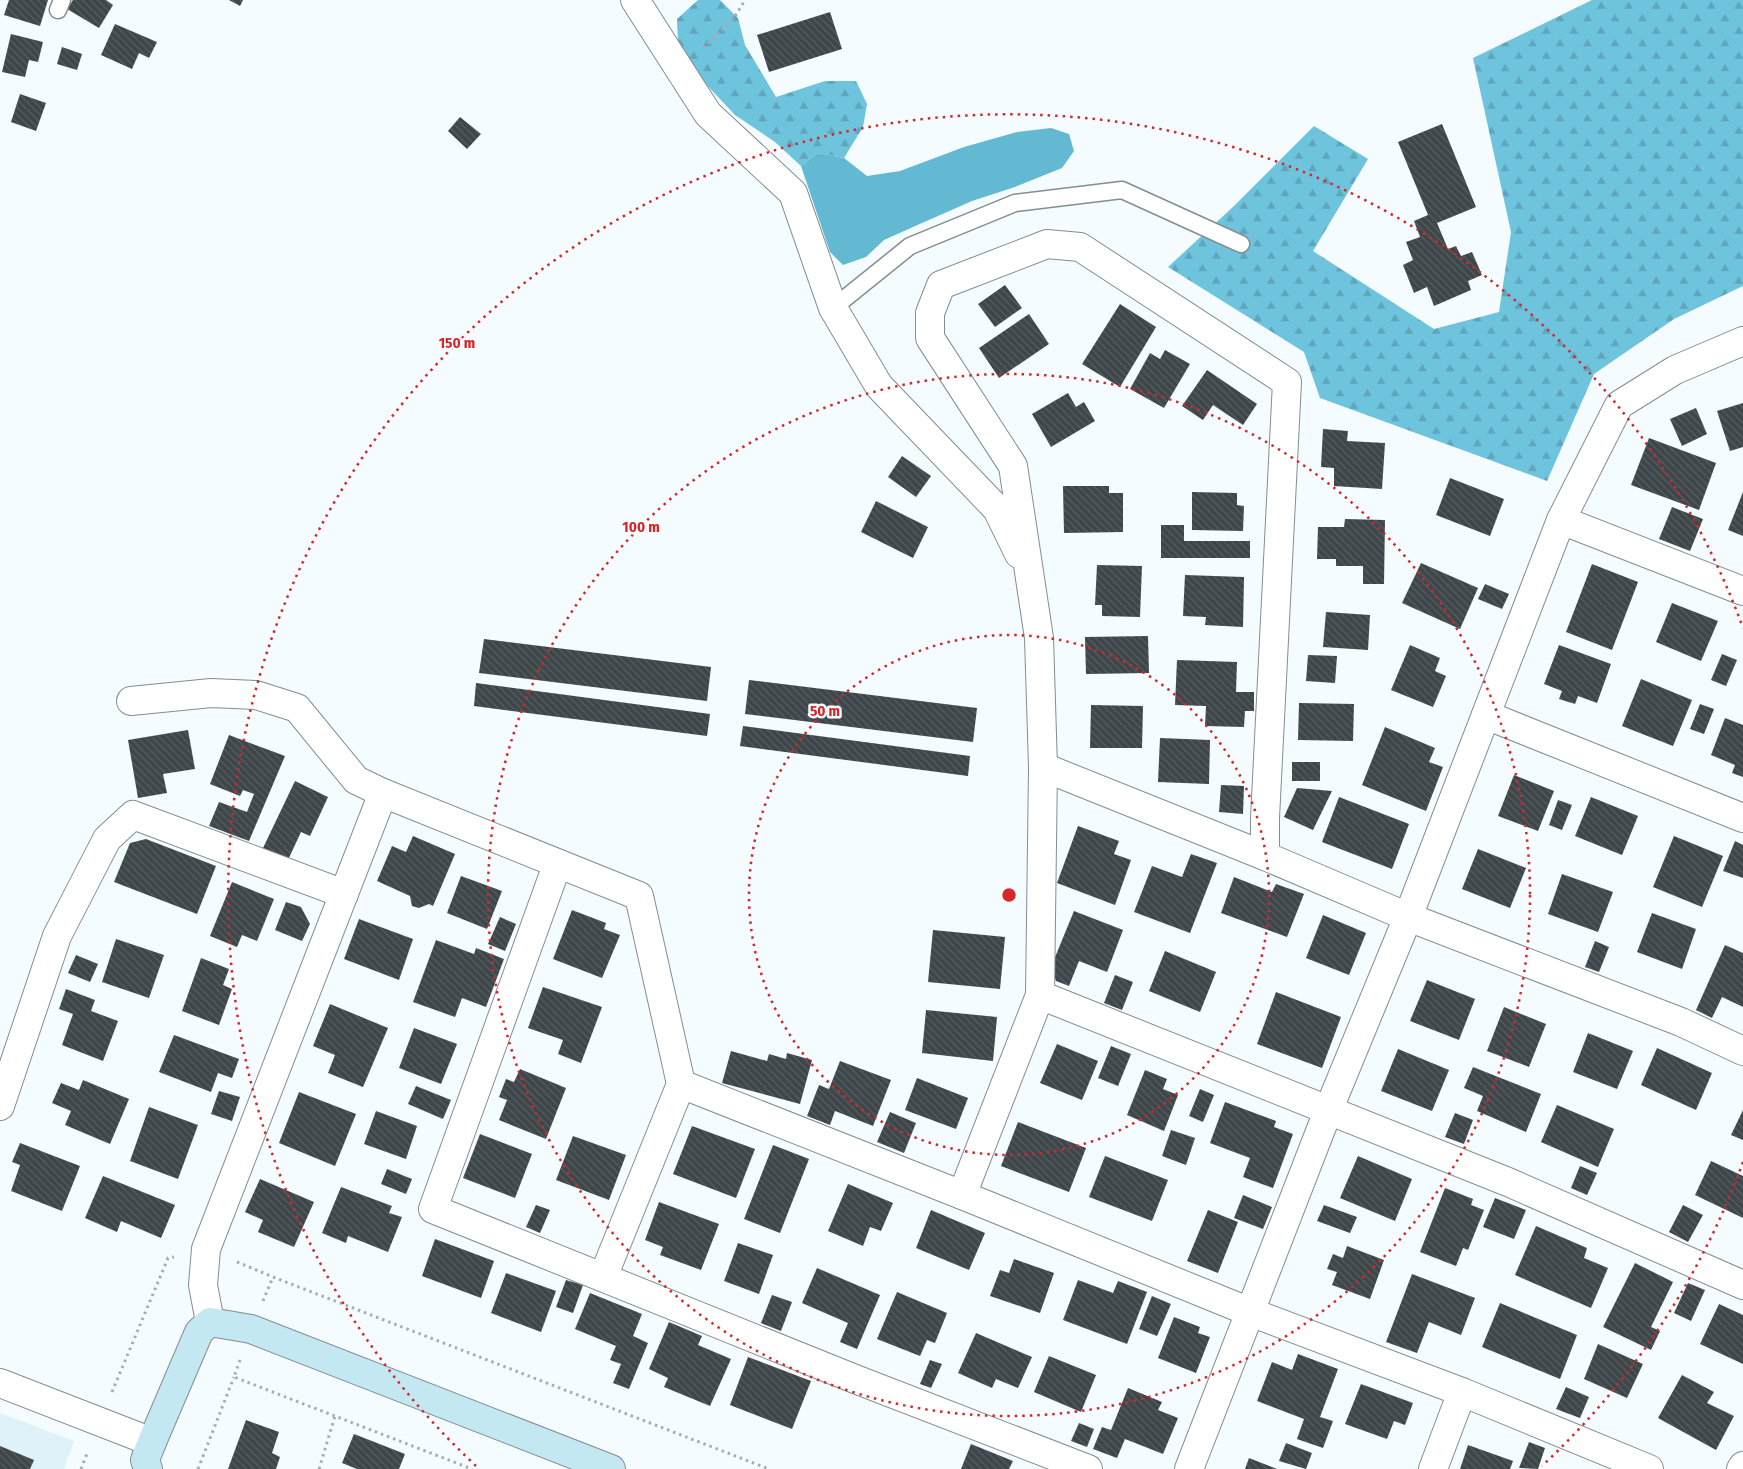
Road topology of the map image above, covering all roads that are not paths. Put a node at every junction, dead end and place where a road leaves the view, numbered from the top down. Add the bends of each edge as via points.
1 (635, 0) edge
2 (1241, 244) dead end
3 (833, 308) junction
4 (1743, 341) edge
5 (1561, 520) junction
6 (1031, 578) junction
7 (1743, 592) edge
8 (131, 702) dead end
9 (1486, 715) junction
10 (1043, 767) junction
11 (383, 793) junction
12 (1743, 818) edge
13 (1265, 856) junction
14 (557, 865) junction
15 (344, 894) junction
16 (1408, 917) junction
17 (1040, 995) junction
18 (1743, 1051) edge
19 (681, 1084) junction
20 (0, 1106) edge
21 (1328, 1112) junction
22 (962, 1195) junction
23 (603, 1277) junction
24 (1743, 1285) edge
25 (1250, 1312) junction
26 (210, 1322) junction
27 (0, 1383) edge
28 (1462, 1392) junction
29 (142, 1460) edge
30 (1743, 1466) edge
31 (611, 1469) edge
32 (1088, 1469) edge
33 (1188, 1469) edge
34 (1433, 1469) edge
35 (1649, 1469) edge
36 (1741, 1469) edge

1 - 3 street via 708,114 793,193
2 - 3 lane via 1122,190 1014,203 910,246
3 - 6 street via 879,386 996,509
4 - 5 street via 1675,370 1619,405
5 - 7 street
5 - 9 street
6 - 10 street via 1039,638
6 - 13 street via 1013,466 930,338 930,314 941,285 1048,244 1080,247 1287,382
8 - 11 street via 211,693 256,694 298,708 356,780
9 - 12 street
9 - 16 street
10 - 13 street
10 - 17 street
11 - 14 street
11 - 15 street
13 - 16 street
14 - 19 street via 639,896
14 - 23 street via 433,1209
15 - 20 street via 133,815 107,839 57,936
15 - 26 street via 206,1249 203,1286
16 - 18 street via 1681,1022
16 - 21 street
17 - 21 street
17 - 22 street
19 - 22 street
19 - 23 street
21 - 24 street via 1508,1182
21 - 25 street
22 - 25 street
23 - 32 street
25 - 28 street
25 - 33 street
26 - 29 street via 199,1332
26 - 31 street via 251,1329
27 - 29 street via 99,1421
28 - 34 street
28 - 35 street
30 - 36 street

